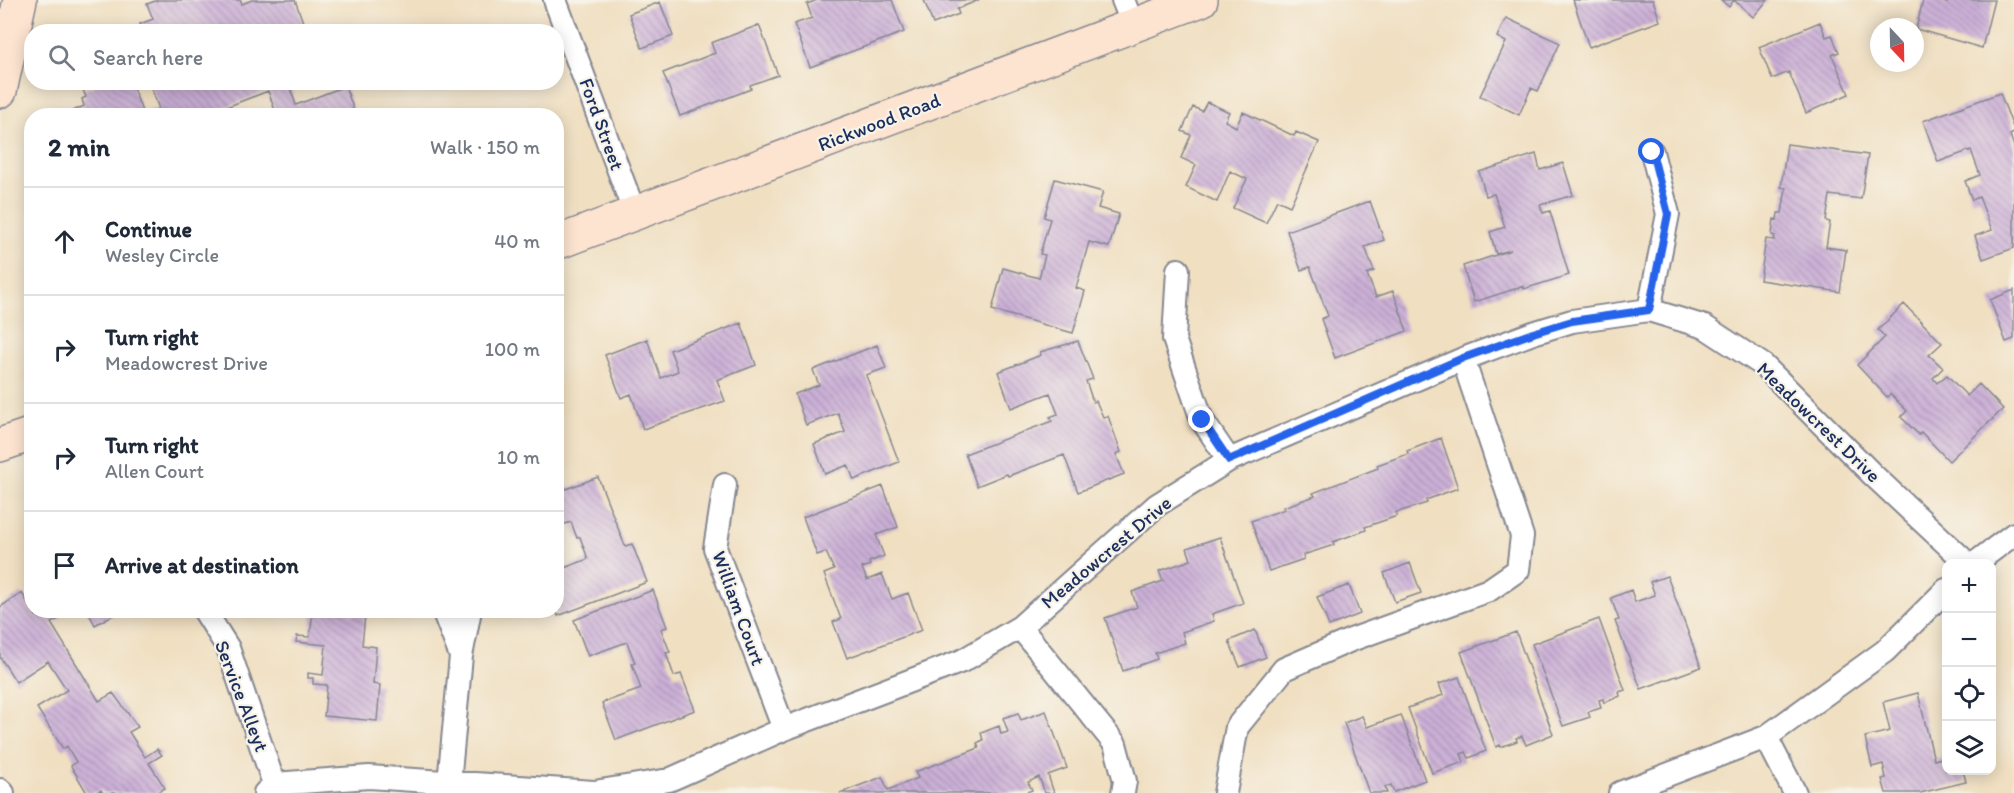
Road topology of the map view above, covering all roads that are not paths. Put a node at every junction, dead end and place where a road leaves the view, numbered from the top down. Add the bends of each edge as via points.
1 (20, 0) edge
2 (555, 0) edge
3 (1201, 0) edge
4 (1128, 13) edge
5 (564, 24) edge
6 (564, 24) edge
7 (0, 90) edge
8 (1652, 152) dead end
9 (635, 214) junction
10 (564, 240) edge
11 (1178, 270) dead end
12 (1649, 310) junction
13 (1463, 358) junction
14 (24, 437) edge
15 (0, 445) edge
16 (1229, 460) junction
17 (725, 484) dead end
18 (2014, 534) edge
19 (1963, 559) edge
20 (1981, 559) edge
21 (1942, 595) edge
22 (209, 618) edge
23 (445, 618) edge
24 (468, 618) edge
25 (1020, 627) junction
26 (461, 656) junction
27 (783, 729) junction
28 (1766, 737) junction
29 (449, 783) junction
30 (269, 788) edge
31 (1123, 793) edge
32 (1226, 793) edge
33 (1620, 793) edge
34 (1795, 793) edge

1 - 7 main road
2 - 5 street, Ford Street
3 - 4 main road, Rickwood Road
4 - 9 main road, Rickwood Road
6 - 9 street, Ford Street
8 - 12 street via 1668,214
9 - 10 main road, Rickwood Road
11 - 16 street via 1173,339 1202,420
12 - 13 street, Meadowcrest Drive via 1572,321
12 - 19 street, Meadowcrest Drive via 1705,327 1763,365
13 - 16 street, Meadowcrest Drive
13 - 32 street via 1522,536 1518,570 1489,590 1350,640 1284,669 1238,727
14 - 15 main road
16 - 25 street, Meadowcrest Drive via 1157,505
17 - 27 street, William Court via 715,548
18 - 20 street
21 - 28 street via 1885,651
22 - 30 street, Service Alleyt via 228,648
23 - 26 street
24 - 26 street
25 - 27 street, Meadowcrest Drive via 962,662
25 - 31 street via 1115,744 1125,781
26 - 29 street
27 - 29 street, Meadowcrest Drive via 669,780 594,792
28 - 33 street
28 - 34 street
29 - 30 street, Meadowcrest Drive via 369,777

